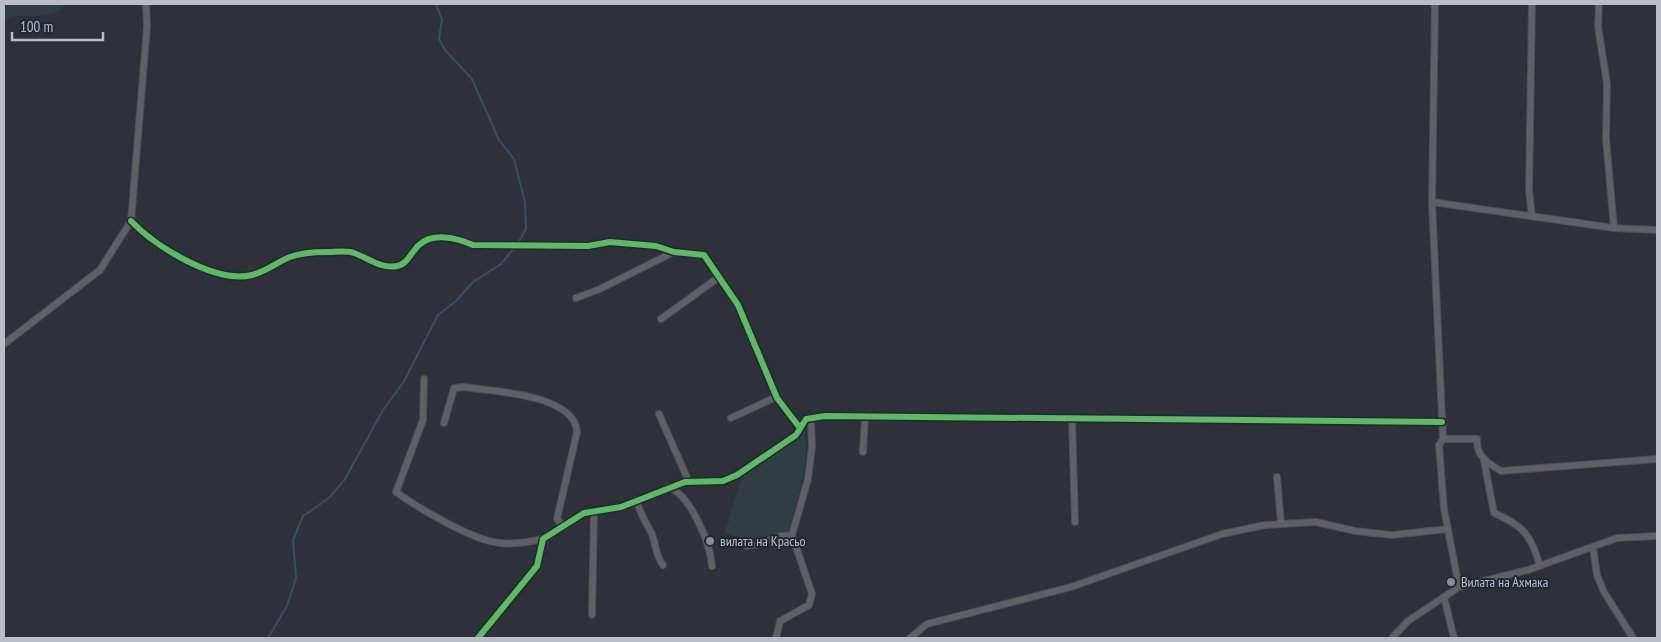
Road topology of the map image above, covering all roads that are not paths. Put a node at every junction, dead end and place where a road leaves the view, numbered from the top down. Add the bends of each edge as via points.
1 (146, 4) edge
2 (1435, 4) edge
3 (1532, 4) edge
4 (1599, 4) edge
5 (1432, 202) junction
6 (1532, 216) junction
7 (131, 221) junction
8 (1614, 228) junction
9 (1657, 230) edge
10 (674, 252) junction
11 (719, 277) junction
12 (576, 298) dead end
13 (661, 318) dead end
14 (4, 344) edge
15 (424, 379) dead end
16 (776, 397) junction
17 (659, 414) dead end
18 (865, 417) junction
19 (731, 418) dead end
20 (811, 418) junction
21 (1072, 419) junction
22 (1442, 422) junction
23 (444, 423) dead end
24 (800, 428) junction
25 (1443, 439) junction
26 (863, 452) dead end
27 (1657, 459) edge
28 (1484, 461) junction
29 (1277, 477) dead end
30 (689, 482) junction
31 (668, 487) junction
32 (636, 500) junction
33 (594, 512) junction
34 (1075, 522) dead end
35 (1281, 524) junction
36 (564, 527) junction
37 (1448, 529) junction
38 (792, 536) junction
39 (1657, 536) edge
40 (543, 540) junction
41 (747, 546) dead end
42 (1593, 548) junction
43 (664, 565) dead end
44 (712, 566) dead end
45 (1540, 566) junction
46 (1458, 587) junction
47 (1444, 597) junction
48 (592, 615) dead end
49 (478, 638) edge
50 (776, 638) edge
51 (910, 638) edge
52 (1392, 638) edge
53 (1454, 638) edge
54 (1633, 638) edge

1 - 7 street via 147,27
2 - 5 street
3 - 6 street via 1529,191
4 - 8 street via 1598,27 1608,83 1606,139
5 - 6 street
5 - 22 street
6 - 8 street
7 - 10 street via 146,237 175,256 221,273 250,275 270,269 291,257 323,252 353,252 375,264 396,266 404,264 420,244 441,237 473,245 588,246 610,242 656,246
7 - 14 street via 100,270
8 - 9 street
10 - 11 street via 704,255
10 - 12 street
11 - 13 street
11 - 16 street via 738,305
15 - 40 street via 423,420 396,492 420,509 479,537 499,543
16 - 19 street
16 - 24 street
17 - 30 street
18 - 20 street
18 - 21 street
18 - 26 street
20 - 24 street via 806,419
20 - 38 street via 808,479
21 - 22 street
21 - 34 street
22 - 25 street
23 - 36 street via 454,388 536,398 548,402 572,419 577,432 557,519
24 - 30 street via 737,475 723,481
25 - 28 street via 1477,439 1476,446
25 - 37 street via 1439,445
27 - 28 street via 1502,471
28 - 45 street via 1494,513 1516,522 1533,540
29 - 35 street
30 - 31 street
31 - 32 street
31 - 44 street via 689,503
32 - 33 street via 621,507
32 - 43 street
33 - 36 street via 584,513
33 - 48 street
35 - 37 street via 1316,522 1392,535
35 - 51 street via 1222,534 1071,587 927,624
36 - 40 street
37 - 46 street
38 - 41 street via 780,536
38 - 50 street via 812,594 809,605 780,621
39 - 42 street via 1617,538
40 - 49 street via 536,566
42 - 45 street
42 - 54 street via 1597,575 1604,592
45 - 46 street
46 - 47 street
47 - 52 street via 1408,621
47 - 53 street

